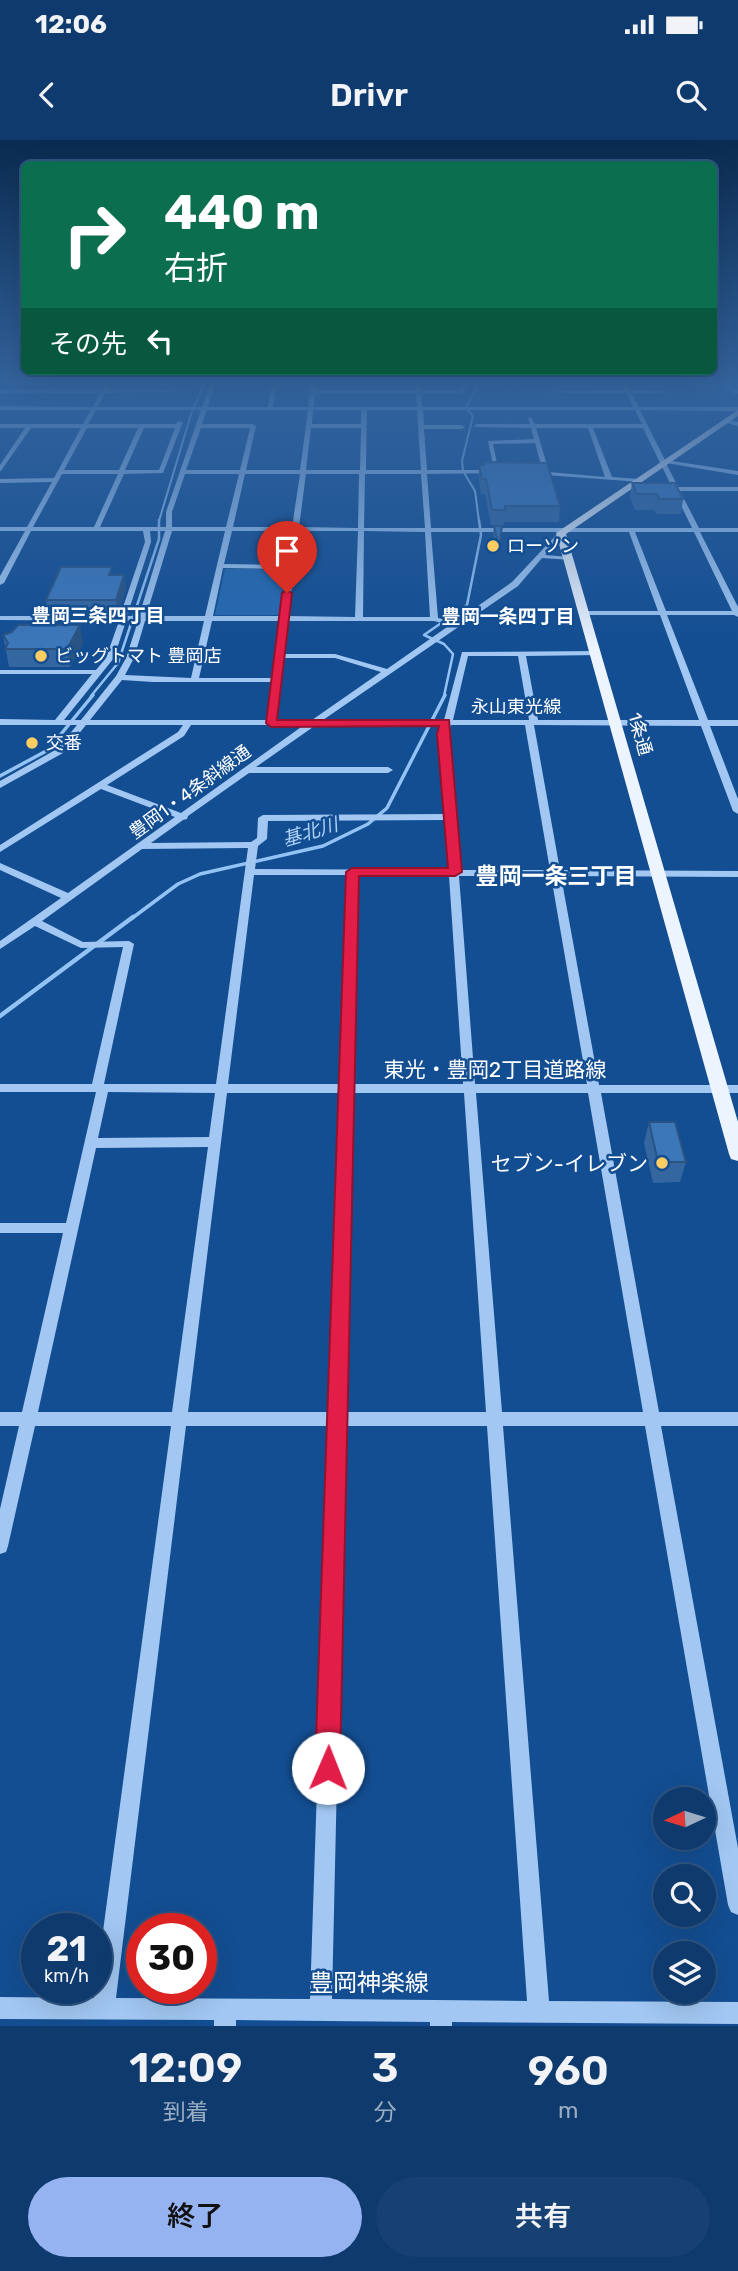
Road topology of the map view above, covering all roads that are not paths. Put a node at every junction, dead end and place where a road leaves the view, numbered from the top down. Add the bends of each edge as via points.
1 (161, 471) edge
2 (606, 471) edge
3 (653, 471) edge
4 (668, 471) edge
5 (59, 472) joint
6 (120, 472) junction
7 (183, 472) joint
8 (243, 472) junction
9 (302, 472) junction
10 (363, 472) junction
11 (424, 472) junction
12 (497, 472) joint
13 (509, 472) edge
14 (522, 472) edge
15 (546, 473) joint
16 (609, 478) junction
17 (54, 480) junction
18 (0, 481) edge
19 (639, 481) junction
20 (676, 489) junction
21 (738, 489) edge
22 (0, 529) edge
23 (29, 529) junction
24 (96, 529) junction
25 (148, 529) junction
26 (167, 529) junction
27 (229, 529) junction
28 (295, 529) junction
29 (362, 529) junction
30 (429, 529) junction
31 (631, 529) junction
32 (696, 530) junction
33 (738, 530) edge
34 (564, 531) junction
35 (538, 556) junction
36 (0, 559) edge
37 (14, 559) junction
38 (570, 559) junction
39 (220, 566) junction
40 (291, 567) junction
41 (0, 583) edge
42 (586, 613) junction
43 (664, 613) junction
44 (738, 614) edge
45 (0, 618) edge
46 (125, 618) junction
47 (140, 618) junction
48 (208, 619) junction
49 (283, 619) junction
50 (359, 619) junction
51 (440, 620) junction
52 (457, 625) junction
53 (597, 653) junction
54 (522, 654) junction
55 (279, 656) junction
56 (0, 672) edge
57 (98, 672) junction
58 (389, 672) junction
59 (120, 677) junction
60 (194, 680) junction
61 (277, 680) junction
62 (0, 722) edge
63 (61, 722) junction
64 (82, 723) junction
65 (188, 723) junction
66 (271, 723) junction
67 (314, 723) junction
68 (442, 723) junction
69 (532, 723) junction
70 (617, 723) junction
71 (705, 723) junction
72 (738, 723) edge
73 (246, 770) junction
74 (388, 770) dead end
75 (0, 785) edge
76 (101, 786) junction
77 (738, 811) edge
78 (184, 817) junction
79 (451, 817) junction
80 (142, 846) junction
81 (0, 849) edge
82 (251, 860) junction
83 (0, 866) edge
84 (352, 872) junction
85 (455, 872) junction
86 (558, 872) junction
87 (659, 874) junction
88 (738, 874) edge
89 (68, 897) junction
90 (35, 922) junction
91 (106, 945) joint
92 (0, 946) edge
93 (0, 1088) edge
94 (100, 1088) junction
95 (222, 1088) junction
96 (346, 1088) junction
97 (471, 1088) junction
98 (594, 1088) junction
99 (720, 1089) junction
100 (738, 1089) edge
101 (215, 1142) junction
102 (92, 1143) junction
103 (738, 1154) edge
104 (0, 1228) edge
105 (73, 1228) junction
106 (0, 1419) edge
107 (30, 1419) junction
108 (738, 1419) edge
109 (180, 1420) junction
110 (337, 1420) junction
111 (493, 1420) junction
112 (653, 1420) junction
113 (0, 1546) edge
114 (738, 1905) edge
115 (104, 2007) junction
116 (0, 2008) edge
117 (321, 2009) junction
118 (539, 2010) junction
119 (738, 2013) edge
120 (226, 2017) edge
121 (441, 2018) edge
122 (638, 2019) edge

1 - 6 street
2 - 16 street
3 - 19 main road
4 - 20 street
5 - 6 street
5 - 17 street
6 - 24 street
7 - 8 street
7 - 26 street
8 - 9 street
8 - 27 street
9 - 10 street
9 - 28 street
10 - 11 street
10 - 29 street
11 - 12 street
11 - 30 street
12 - 13 street
14 - 15 street
15 - 16 street
16 - 19 street
17 - 18 street
17 - 23 street
19 - 34 main road
20 - 21 street
20 - 32 street
22 - 23 street
23 - 24 street
23 - 37 street
24 - 25 street
25 - 26 street
25 - 46 street
26 - 27 street
26 - 47 street
27 - 28 street
27 - 39 street
28 - 29 street
28 - 40 street
29 - 30 street
29 - 50 street
30 - 34 street
30 - 51 street
31 - 32 street
31 - 34 street
31 - 43 street
32 - 33 street
32 - 44 street
34 - 35 street, 豊岡1・4条斜線通
34 - 38 main road, 1条通
35 - 38 street
35 - 52 street, 豊岡1・4条斜線通 via 514,584
36 - 37 street
37 - 41 street
38 - 42 main road, 1条通
39 - 40 street
39 - 48 street
40 - 49 street
42 - 43 street
42 - 53 main road, 1条通
43 - 44 street
43 - 71 street
45 - 46 street
46 - 47 street
46 - 57 street via 110,658
47 - 48 street
47 - 59 street
48 - 49 street
48 - 60 street
49 - 50 street
49 - 55 street
50 - 51 street
51 - 52 street
52 - 58 street, 豊岡1・4条斜線通
53 - 54 street
53 - 70 main road, 1条通
54 - 68 street via 465,654 451,714
54 - 69 street
55 - 58 street via 335,656
55 - 61 street
56 - 57 street
57 - 63 street
58 - 67 street, 豊岡1・4条斜線通
59 - 60 street
59 - 64 street
60 - 61 street
61 - 66 street
62 - 63 street, 永山東光線
63 - 64 street, 永山東光線
64 - 65 street, 永山東光線
64 - 75 street via 60,751
65 - 66 street, 永山東光線
65 - 76 street via 181,734
66 - 67 street, 永山東光線
67 - 68 street, 永山東光線
67 - 73 street, 豊岡1・4条斜線通
68 - 69 street, 永山東光線
68 - 79 street
69 - 70 street, 永山東光線
69 - 86 street
70 - 71 street, 永山東光線
70 - 87 main road, 1条通
71 - 72 street, 永山東光線
71 - 77 street
73 - 74 street
73 - 78 street, 豊岡1・4条斜線通
76 - 78 street
76 - 81 street
78 - 80 street, 豊岡1・4条斜線通
79 - 82 street via 263,818 262,839
79 - 85 street
80 - 82 street
80 - 89 street, 豊岡1・4条斜線通
82 - 84 street
82 - 95 street
83 - 89 street
84 - 85 street
84 - 96 street
85 - 86 street
85 - 97 street
86 - 87 street
86 - 98 street
87 - 88 street
87 - 99 main road, 1条通
89 - 90 street, 豊岡1・4条斜線通
90 - 91 street via 81,945
90 - 92 street, 豊岡1・4条斜線通
91 - 94 street via 129,944
93 - 94 street, 東光・豊岡2丁目道路線
94 - 95 street, 東光・豊岡2丁目道路線
94 - 102 street
95 - 96 street, 東光・豊岡2丁目道路線
95 - 101 street
96 - 97 street, 東光・豊岡2丁目道路線
96 - 110 street
97 - 98 street, 東光・豊岡2丁目道路線
97 - 111 street
98 - 99 street, 東光・豊岡2丁目道路線
98 - 112 street
99 - 100 street, 東光・豊岡2丁目道路線
99 - 103 main road, 1条通
101 - 102 street
101 - 109 street
102 - 105 street
104 - 105 street
105 - 107 street
106 - 107 street
107 - 109 street
107 - 113 street
108 - 112 street
109 - 110 street
109 - 115 street
110 - 111 street
110 - 117 street
111 - 112 street
111 - 118 street
112 - 114 street
115 - 116 street, 豊岡神楽線
115 - 120 street, 豊岡神楽線
117 - 120 street, 豊岡神楽線
117 - 121 street, 豊岡神楽線
118 - 121 street, 豊岡神楽線
118 - 122 street, 豊岡神楽線
119 - 122 street, 豊岡神楽線

